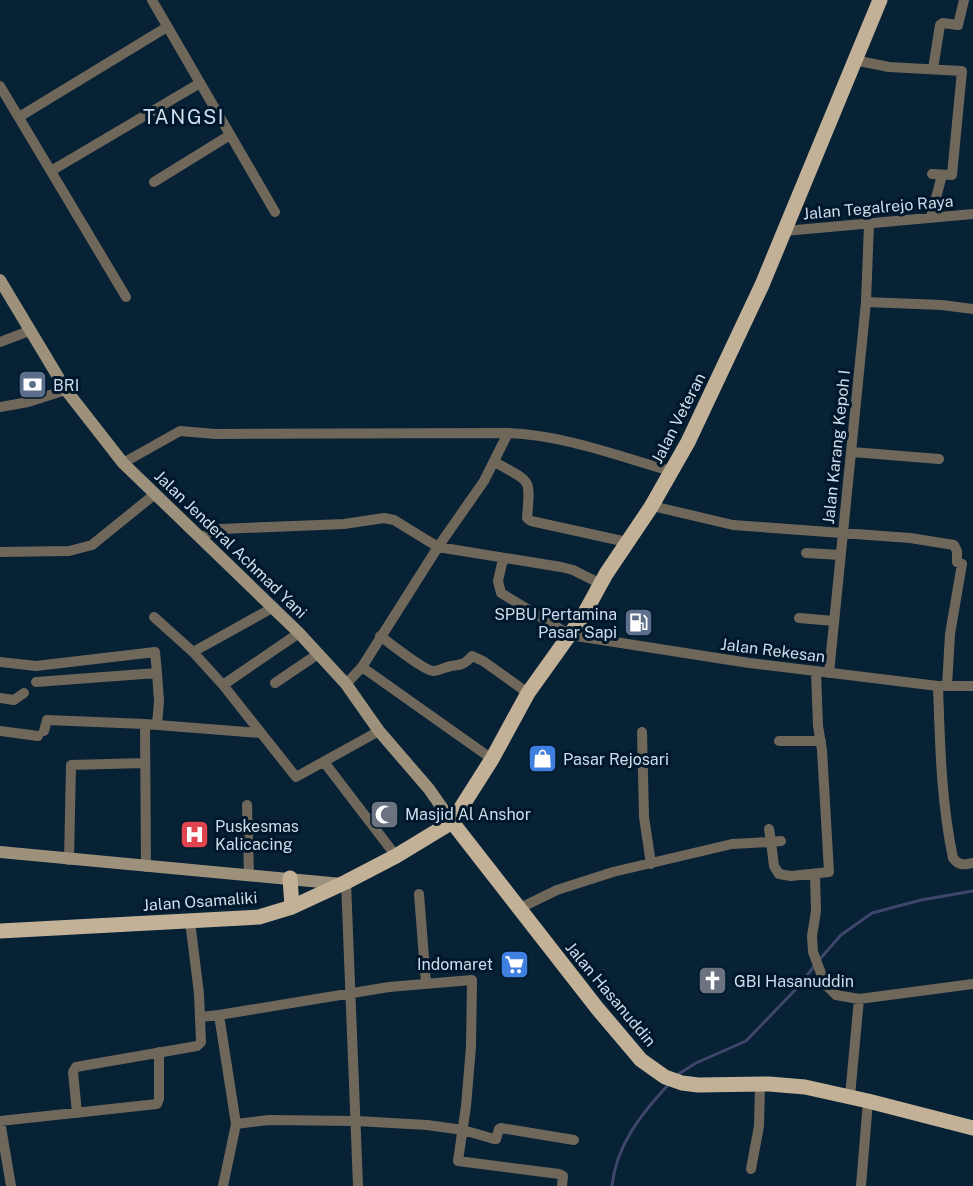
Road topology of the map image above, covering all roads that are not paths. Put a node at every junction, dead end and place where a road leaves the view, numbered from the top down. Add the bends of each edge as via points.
1 (152, 0) edge
2 (880, 0) edge
3 (964, 0) edge
4 (167, 27) junction
5 (854, 60) junction
6 (933, 69) junction
7 (200, 82) junction
8 (0, 86) edge
9 (19, 117) junction
10 (230, 135) junction
11 (51, 171) junction
12 (154, 182) dead end
13 (275, 212) dead end
14 (973, 214) edge
15 (931, 217) junction
16 (869, 224) junction
17 (785, 231) junction
18 (0, 280) edge
19 (126, 297) dead end
20 (866, 302) junction
21 (973, 309) edge
22 (29, 331) junction
23 (0, 342) edge
24 (66, 390) junction
25 (0, 407) edge
26 (508, 433) junction
27 (852, 452) junction
28 (939, 459) dead end
29 (495, 462) junction
30 (123, 463) junction
31 (671, 471) junction
32 (155, 494) junction
33 (652, 506) junction
34 (843, 532) junction
35 (202, 538) junction
36 (627, 542) junction
37 (438, 547) junction
38 (0, 552) edge
39 (806, 553) dead end
40 (841, 555) junction
41 (503, 559) junction
42 (967, 564) edge
43 (601, 584) junction
44 (274, 607) junction
45 (154, 617) dead end
46 (799, 618) dead end
47 (834, 621) junction
48 (299, 633) junction
49 (570, 634) junction
50 (380, 636) junction
51 (193, 652) junction
52 (318, 654) junction
53 (5, 659) edge
54 (362, 667) junction
55 (816, 672) junction
56 (157, 673) junction
57 (829, 673) junction
58 (36, 682) dead end
59 (275, 683) dead end
60 (346, 684) junction
61 (223, 685) junction
62 (943, 686) junction
63 (973, 686) edge
64 (24, 693) dead end
65 (528, 693) junction
66 (0, 698) edge
67 (145, 724) junction
68 (157, 725) junction
69 (0, 731) edge
70 (379, 731) junction
71 (642, 732) dead end
72 (260, 733) junction
73 (779, 741) dead end
74 (821, 741) junction
75 (492, 759) junction
76 (324, 762) junction
77 (144, 763) junction
78 (247, 805) dead end
79 (452, 822) junction
80 (769, 829) dead end
81 (776, 841) junction
82 (0, 852) edge
83 (396, 856) junction
84 (69, 860) junction
85 (973, 863) edge
86 (651, 864) junction
87 (146, 867) junction
88 (249, 875) junction
89 (815, 875) junction
90 (290, 878) junction
91 (344, 883) junction
92 (419, 894) dead end
93 (292, 907) junction
94 (520, 908) junction
95 (190, 921) junction
96 (0, 931) edge
97 (426, 983) junction
98 (973, 984) edge
99 (351, 993) junction
100 (860, 999) junction
101 (219, 1015) junction
102 (201, 1017) junction
103 (159, 1052) junction
104 (760, 1085) junction
105 (850, 1096) junction
106 (868, 1101) junction
107 (77, 1113) junction
108 (0, 1121) edge
109 (357, 1121) junction
110 (236, 1124) junction
111 (973, 1128) edge
112 (463, 1130) junction
113 (574, 1140) dead end
114 (751, 1169) dead end
115 (11, 1186) edge
116 (223, 1186) edge
117 (358, 1186) edge
118 (562, 1186) edge
119 (861, 1186) edge

1 - 4 street
2 - 5 main road, Jalan Veteran
3 - 6 street via 958,25 940,25
4 - 7 street
4 - 9 street
5 - 6 street
5 - 17 main road, Jalan Veteran
6 - 15 street via 960,70 962,74 952,175 937,175
7 - 10 street
7 - 11 street
8 - 9 street
9 - 11 street
10 - 12 street
10 - 13 street
11 - 19 street
14 - 15 street, Jalan Tegalrejo Raya
15 - 16 street, Jalan Tegalrejo Raya
16 - 17 street, Jalan Tegalrejo Raya
16 - 20 street, Jalan Karang Kepoh I
17 - 31 main road, Jalan Veteran via 710,397
18 - 22 main road, Jalan Jenderal Achmad Yani
20 - 21 street
20 - 27 street, Jalan Karang Kepoh I
22 - 23 street
22 - 24 main road, Jalan Jenderal Achmad Yani
24 - 25 street
24 - 30 main road, Jalan Jenderal Achmad Yani
26 - 29 street
26 - 30 street via 180,431
26 - 31 street via 593,449
27 - 28 street
27 - 34 street, Jalan Karang Kepoh I
29 - 36 street via 528,484 527,518 531,521
29 - 37 street
30 - 32 main road, Jalan Jenderal Achmad Yani
31 - 33 main road, Jalan Veteran
32 - 35 main road, Jalan Jenderal Achmad Yani
32 - 38 street via 92,545 69,551
33 - 34 street via 733,525
33 - 36 main road, Jalan Veteran
34 - 40 street, Jalan Karang Kepoh I
34 - 42 street via 951,543 956,547 957,562
35 - 37 street via 220,529 344,524 380,518 394,520
35 - 44 main road, Jalan Jenderal Achmad Yani
36 - 43 main road, Jalan Veteran
37 - 41 street
37 - 50 street
39 - 40 street
40 - 47 street, Jalan Karang Kepoh I
41 - 43 street via 573,570
41 - 49 street via 498,581 501,593
42 - 62 street via 950,634
43 - 49 main road, Jalan Veteran
44 - 48 main road, Jalan Jenderal Achmad Yani
44 - 51 street
45 - 51 street
46 - 47 street
47 - 57 street, Jalan Karang Kepoh I
48 - 52 main road, Jalan Jenderal Achmad Yani
48 - 61 street
49 - 55 street, Jalan Rekesan
49 - 65 main road, Jalan Veteran
50 - 54 street
50 - 65 street via 429,670 462,665 472,656
51 - 61 street
52 - 59 street
52 - 60 main road, Jalan Jenderal Achmad Yani
53 - 56 street via 36,666 155,652
54 - 60 street
54 - 75 street
55 - 57 street, Jalan Rekesan
55 - 74 street
56 - 58 street
56 - 68 street
57 - 62 street, Jalan Rekesan
60 - 70 main road, Jalan Jenderal Achmad Yani
61 - 72 street
62 - 63 street, Jalan Rekesan
62 - 85 street via 941,780 946,828 956,862
64 - 66 street via 14,699
65 - 75 main road, Jalan Veteran
67 - 68 street
67 - 69 street via 46,720 41,734
67 - 77 street
68 - 72 street
70 - 76 street
70 - 79 main road, Jalan Jenderal Achmad Yani
71 - 86 street via 644,817
72 - 76 street via 297,777
73 - 74 street
74 - 89 street via 829,871
75 - 79 main road, Jalan Veteran
76 - 83 street
77 - 84 street via 71,765
77 - 87 street
78 - 88 street
79 - 83 main road, Jalan Osamaliki
79 - 94 main road, Jalan Hasanuddin
80 - 81 street
81 - 86 street via 732,844
81 - 89 street via 774,866 779,874
82 - 84 main road
83 - 91 main road, Jalan Osamaliki
84 - 87 main road
86 - 94 street via 557,890
87 - 88 main road
88 - 90 main road
89 - 100 street via 813,952 825,984 836,995
90 - 91 main road
90 - 93 main road
91 - 93 main road, Jalan Osamaliki
91 - 99 street
92 - 97 street
93 - 95 main road, Jalan Osamaliki via 259,917
94 - 104 main road, Jalan Hasanuddin via 641,1060 664,1077 698,1085
95 - 96 main road, Jalan Osamaliki
95 - 102 street
97 - 99 street
97 - 112 street via 472,980 471,1047
98 - 100 street
99 - 101 street
99 - 109 street
100 - 105 street
101 - 102 street
101 - 110 street
102 - 103 street via 200,1044
103 - 107 street via 74,1068
103 - 107 street via 157,1104
104 - 105 main road, Jalan Hasanuddin via 805,1087
104 - 114 street via 759,1126
105 - 106 main road, Jalan Hasanuddin
106 - 111 main road, Jalan Hasanuddin
106 - 119 street
107 - 108 street
108 - 115 street
109 - 110 street via 269,1120
109 - 112 street
109 - 117 street
110 - 116 street
112 - 113 street via 494,1139 501,1128
112 - 118 street via 459,1162 559,1174 563,1176

